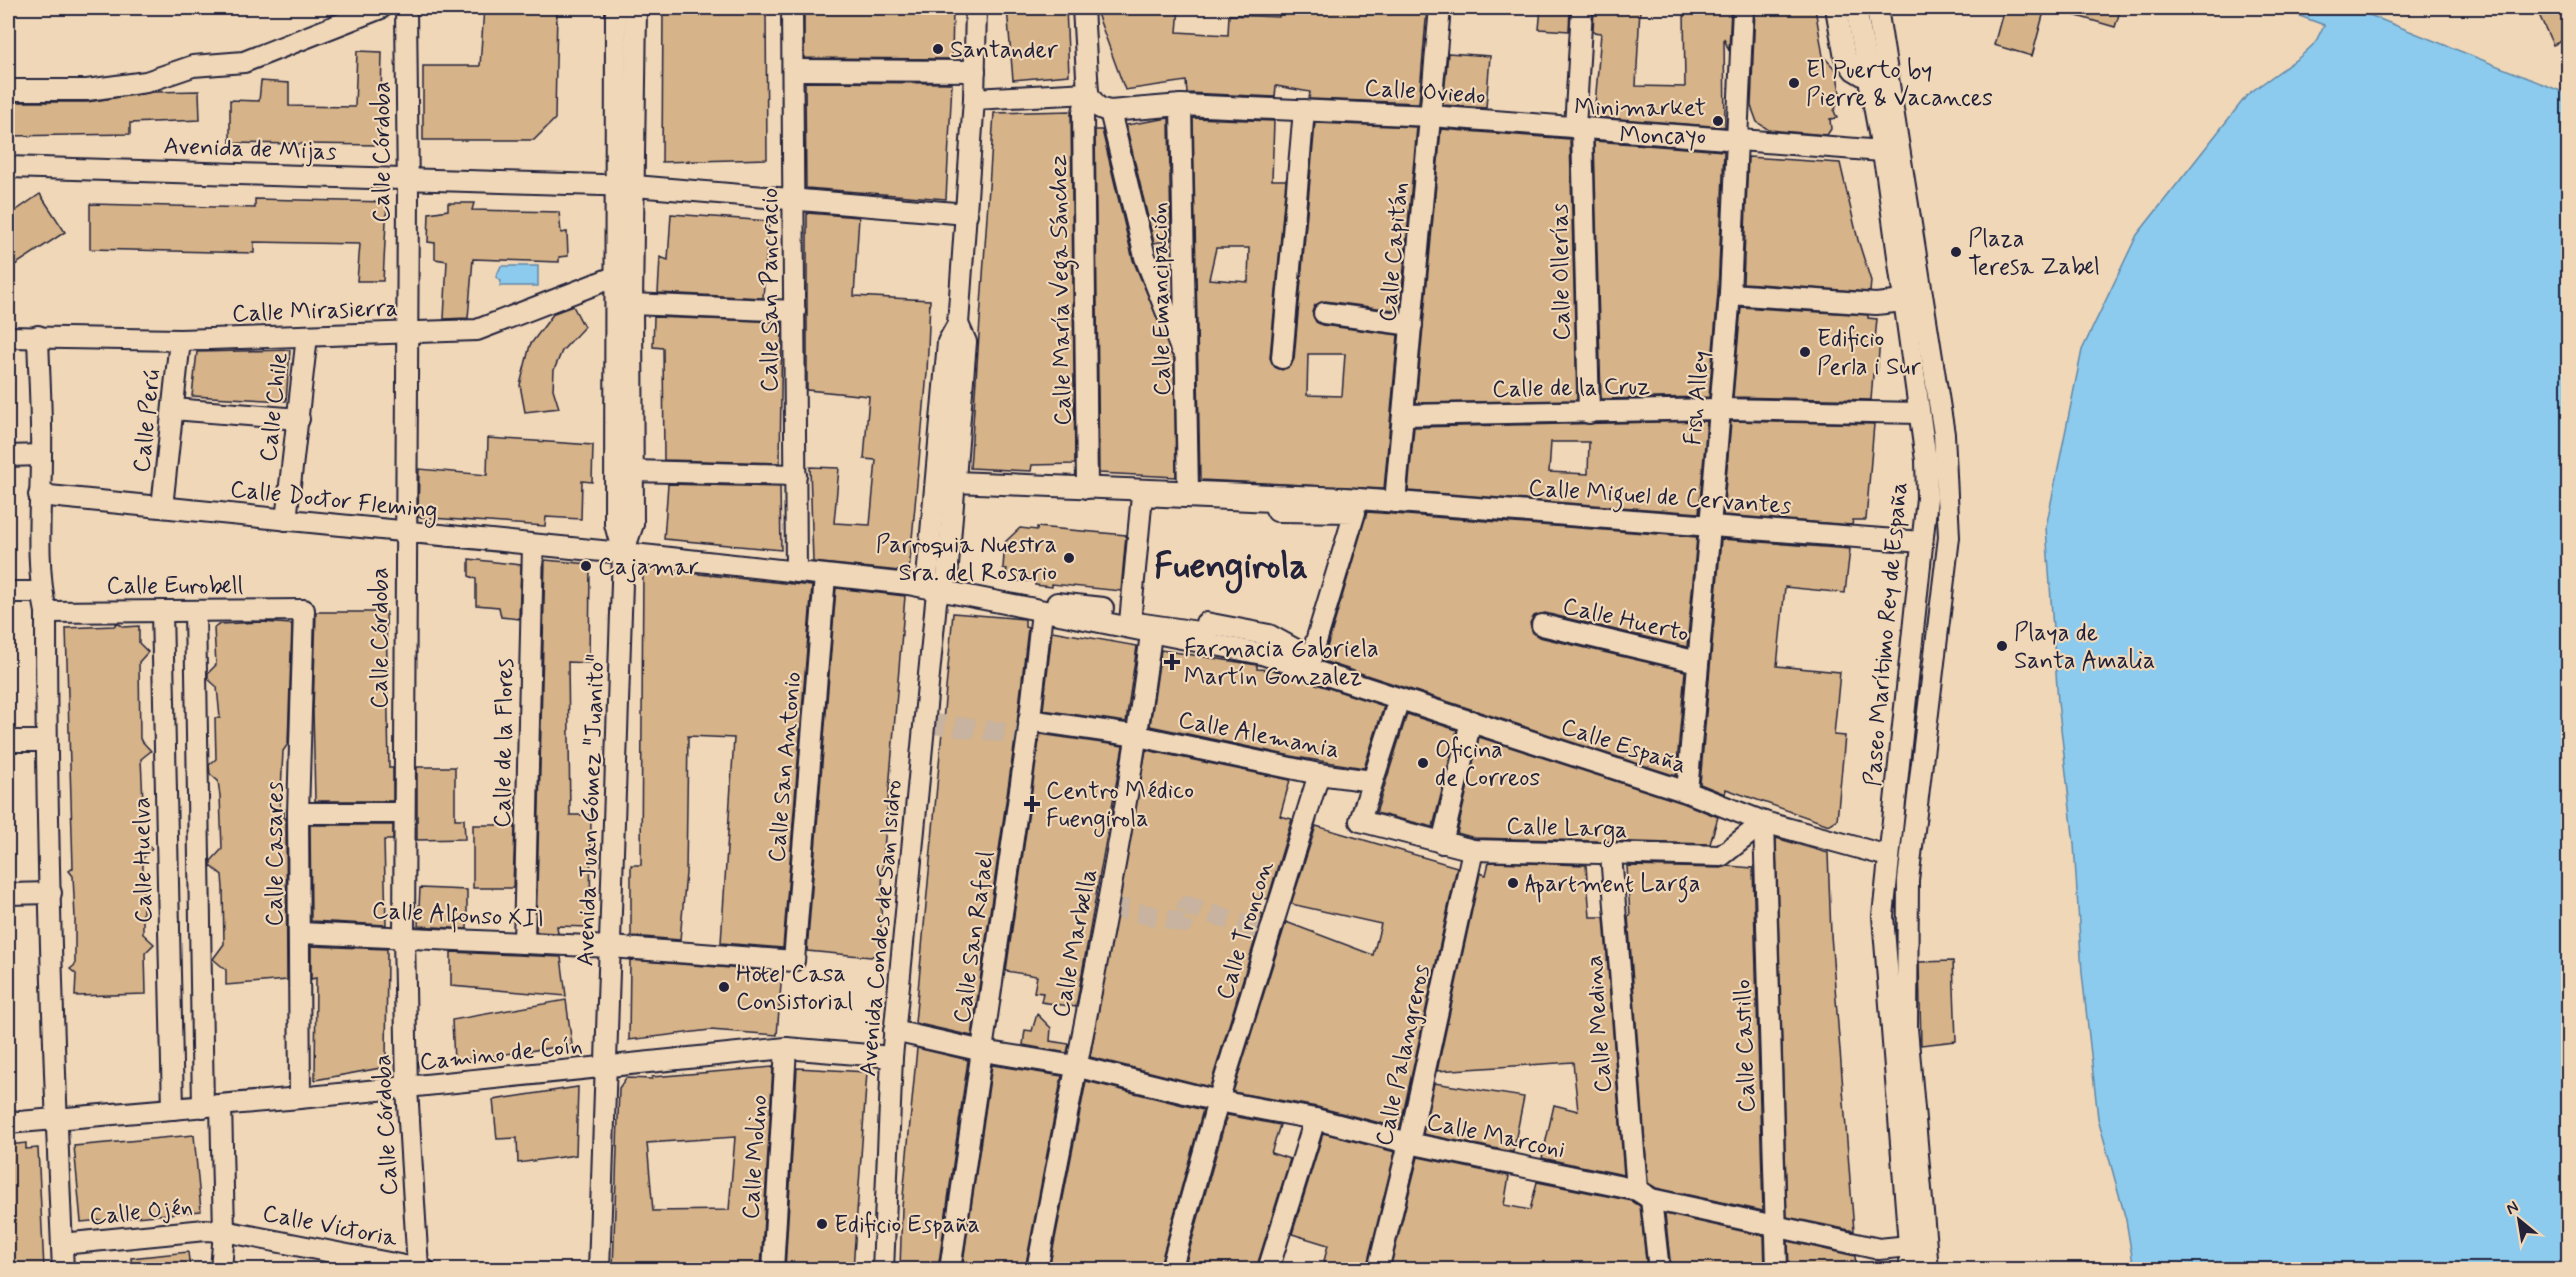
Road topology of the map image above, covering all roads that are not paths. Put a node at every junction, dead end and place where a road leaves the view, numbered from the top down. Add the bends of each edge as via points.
1 (381, 8) edge
2 (406, 8) edge
3 (616, 8) edge
4 (636, 8) edge
5 (792, 8) edge
6 (976, 8) edge
7 (1083, 8) edge
8 (1440, 8) edge
9 (1582, 8) edge
10 (1743, 8) edge
11 (1836, 8) edge
12 (1856, 8) edge
13 (1876, 8) edge
14 (794, 70) junction
15 (975, 71) junction
16 (1869, 79) junction
17 (8, 90) edge
18 (1088, 93) junction
19 (974, 99) junction
20 (1181, 105) junction
21 (1304, 110) junction
22 (1110, 111) junction
23 (1431, 116) junction
24 (1579, 129) junction
25 (1737, 141) junction
26 (1882, 151) junction
27 (8, 167) edge
28 (408, 179) junction
29 (614, 186) junction
30 (635, 186) junction
31 (794, 200) junction
32 (967, 214) junction
33 (614, 277) junction
34 (1730, 294) junction
35 (1905, 301) junction
36 (632, 304) junction
37 (795, 311) junction
38 (1324, 313) dead end
39 (958, 324) junction
40 (1412, 325) junction
41 (406, 332) junction
42 (38, 336) junction
43 (307, 336) junction
44 (8, 337) edge
45 (180, 340) junction
46 (948, 342) junction
47 (1282, 358) dead end
48 (1186, 363) junction
49 (173, 409) junction
50 (1721, 409) junction
51 (1589, 413) junction
52 (1919, 413) junction
53 (1403, 415) junction
54 (298, 419) junction
55 (41, 455) junction
56 (8, 456) edge
57 (947, 460) dead end
58 (633, 471) junction
59 (796, 475) junction
60 (954, 487) junction
61 (1087, 488) junction
62 (1188, 491) junction
63 (39, 495) junction
64 (1043, 496) dead end
65 (1345, 498) junction
66 (1395, 502) junction
67 (1287, 504) dead end
68 (162, 507) junction
69 (286, 520) junction
70 (1710, 525) junction
71 (405, 533) junction
72 (1922, 542) junction
73 (533, 545) junction
74 (623, 554) junction
75 (796, 572) junction
76 (825, 576) junction
77 (8, 592) edge
78 (42, 592) junction
79 (937, 592) junction
80 (1022, 608) junction
81 (1103, 608) dead end
82 (304, 610) joint
83 (162, 611) junction
84 (195, 611) junction
85 (46, 612) junction
86 (1042, 612) junction
87 (1542, 625) dead end
88 (1152, 629) junction
89 (1211, 629) dead end
90 (1698, 662) junction
91 (1291, 663) junction
92 (1399, 699) junction
93 (1029, 720) junction
94 (1471, 721) junction
95 (1138, 736) junction
96 (8, 741) edge
97 (46, 741) junction
98 (1319, 774) junction
99 (1372, 781) junction
100 (1687, 792) junction
101 (298, 813) junction
102 (404, 813) junction
103 (1764, 822) junction
104 (1442, 843) junction
105 (1473, 850) junction
106 (1611, 854) junction
107 (1888, 856) junction
108 (8, 894) edge
109 (51, 894) junction
110 (300, 933) junction
111 (405, 936) junction
112 (524, 943) junction
113 (611, 947) junction
114 (794, 961) joint
115 (894, 1031) junction
116 (786, 1048) junction
117 (983, 1051) junction
118 (892, 1057) junction
119 (1075, 1066) junction
120 (607, 1068) junction
121 (407, 1088) junction
122 (300, 1098) junction
123 (1218, 1101) junction
124 (212, 1106) junction
125 (173, 1109) junction
126 (1315, 1119) junction
127 (56, 1120) junction
128 (8, 1123) edge
129 (1409, 1143) junction
130 (1644, 1194) junction
131 (1775, 1227) junction
132 (224, 1231) junction
133 (62, 1244) junction
134 (1909, 1246) junction
135 (63, 1269) edge
136 (221, 1269) edge
137 (421, 1269) edge
138 (599, 1269) edge
139 (772, 1269) edge
140 (883, 1269) edge
141 (950, 1269) edge
142 (1037, 1269) edge
143 (1171, 1269) edge
144 (1269, 1269) edge
145 (1378, 1269) edge
146 (1659, 1269) edge
147 (1776, 1269) edge
148 (1911, 1269) edge
149 (1928, 1269) edge

1 - 17 street via 244,62 193,66 146,82 99,88
2 - 28 street, Calle Córdoba
3 - 29 street, Avenida Juan Gómez "Juanito"
4 - 30 street, Avenida Juan Gómez "Juanito"
5 - 14 street, Calle San Pancracio
6 - 15 street, Avenida Condes de San Isidro
7 - 18 street, Calle María Vega Sánchez
8 - 23 street, Calle Capitán
9 - 24 street, Calle Ollerías
10 - 25 street, Fish Alley
11 - 16 street via 1845,58 1854,70
12 - 16 street, Paseo Marítimo Rey de España
13 - 149 street via 1944,434 1949,537 1908,880 1907,1028
14 - 15 street
14 - 31 street, Calle San Pancracio
15 - 19 street, Avenida Condes de San Isidro
16 - 26 street, Paseo Marítimo Rey de España
18 - 19 street
18 - 22 street via 1101,110
18 - 61 street, Calle María Vega Sánchez via 1083,112
19 - 32 street, Avenida Condes de San Isidro
20 - 21 street, Calle Oviedo
20 - 22 street, Calle Oviedo
20 - 48 street, Calle Emancipación
21 - 23 street, Calle Oviedo
21 - 47 street
22 - 48 street via 1145,257
23 - 24 street, Calle Oviedo
23 - 40 street, Calle Capitán
24 - 25 street, Calle Oviedo
24 - 51 street, Calle Ollerías
25 - 26 street, Calle Oviedo
25 - 34 street, Fish Alley
26 - 35 street, Paseo Marítimo Rey de España
27 - 28 street, Avenida de Mijas
28 - 29 street, Avenida de Mijas
28 - 41 street, Calle Córdoba
29 - 30 street, Avenida de Mijas
29 - 33 street, Avenida Juan Gómez "Juanito"
30 - 31 street, Avenida de Mijas
30 - 36 street, Avenida Juan Gómez "Juanito"
31 - 32 street, Avenida de Mijas
31 - 37 street, Calle San Pancracio
32 - 39 street, Avenida Condes de San Isidro
33 - 41 street, Calle Mirasierra via 477,330
33 - 74 street, Avenida Juan Gómez "Juanito" via 615,524
34 - 35 street via 1876,304
34 - 50 street, Fish Alley
35 - 52 street, Paseo Marítimo Rey de España
36 - 37 street
36 - 58 street, Avenida Juan Gómez "Juanito"
37 - 59 street, Calle San Pancracio
38 - 40 street
39 - 46 street, Avenida Condes de San Isidro
39 - 60 street, Avenida Condes de San Isidro via 966,342
40 - 53 street, Calle Capitán
41 - 43 street, Calle Mirasierra
41 - 71 street, Calle Córdoba
42 - 44 street, Calle Mirasierra
42 - 45 street, Calle Mirasierra
42 - 55 street
43 - 45 street, Calle Mirasierra
43 - 54 street, Calle Chile
45 - 49 street, Calle Perú
46 - 57 street via 955,356
46 - 79 street, Avenida Condes de San Isidro via 927,578
48 - 62 street, Calle Emancipación
49 - 54 street
49 - 68 street, Calle Perú
50 - 51 street, Calle de la Cruz
50 - 52 street, Calle de la Cruz
50 - 70 street, Fish Alley
51 - 53 street, Calle de la Cruz
52 - 72 street, Paseo Marítimo Rey de España via 1927,498
53 - 66 street, Calle Capitán
54 - 69 street, Calle Chile
55 - 56 street
55 - 63 street
58 - 59 street
58 - 74 street, Avenida Juan Gómez "Juanito" via 633,524
59 - 75 street, Calle San Pancracio
60 - 61 street, Calle Miguel de Cervantes
60 - 64 street
60 - 79 street, Avenida Condes de San Isidro via 947,578
61 - 62 street, Calle Miguel de Cervantes
62 - 65 street, Calle Miguel de Cervantes
63 - 68 street, Calle Doctor Fleming
63 - 78 street
65 - 66 street, Calle Miguel de Cervantes
65 - 67 street via 1334,507
66 - 70 street, Calle Miguel de Cervantes
68 - 69 street, Calle Doctor Fleming
69 - 71 street, Calle Doctor Fleming
70 - 72 street, Calle Miguel de Cervantes
70 - 90 street, Fish Alley
71 - 73 street, Calle Doctor Fleming
71 - 102 street, Calle Córdoba
72 - 107 street, Paseo Marítimo Rey de España
73 - 74 street, Calle Doctor Fleming
73 - 112 street, Calle de la Flores
74 - 75 street, Calle Doctor Fleming
74 - 113 street, Avenida Juan Gómez "Juanito"
75 - 76 street, Calle Doctor Fleming
76 - 79 street, Calle Doctor Fleming via 908,584
76 - 114 street, Calle San Antonio
77 - 78 street
78 - 85 street
79 - 80 street, Calle Doctor Fleming
79 - 115 street, Avenida Condes de San Isidro
80 - 81 street via 1054,603
80 - 86 street, Calle Doctor Fleming
82 - 84 street, Calle Eurobell
82 - 101 street, Calle Casares
83 - 84 street, Calle Eurobell
83 - 85 street, Calle Eurobell
83 - 125 street, Calle Huelva
84 - 124 street
85 - 97 street
86 - 88 street, Calle Doctor Fleming
86 - 93 street, Calle San Rafael
87 - 90 street, Calle Huerto
88 - 88 street via 1130,622 1142,495 1272,501 1277,511 1355,512 1311,658 1269,635 1206,623 1205,633
88 - 91 street, Calle España
88 - 95 street, Calle Marbella
89 - 91 street via 1267,642
90 - 100 street, Fish Alley
91 - 92 street, Calle España
92 - 94 street, Calle España
92 - 99 street
93 - 95 street, Calle Alemania
93 - 117 street, Calle San Rafael
94 - 100 street, Calle España
94 - 104 street
95 - 98 street, Calle Alemania
95 - 119 street, Calle Marbella
96 - 97 street
97 - 109 street
98 - 99 street, Calle Alemania
98 - 123 street, Calle Troncon
99 - 104 street, Calle Larga via 1360,821
100 - 103 street, Calle España
101 - 102 street
101 - 110 street, Calle Casares
102 - 111 street, Calle Córdoba
103 - 106 street, Calle Larga via 1721,856
103 - 107 street, Calle España
103 - 131 street, Calle Castillo
104 - 105 street, Calle Larga
105 - 106 street, Calle Larga
105 - 129 street, Calle Palangreros
106 - 130 street, Calle Medina
107 - 134 street, Paseo Marítimo Rey de España via 1882,916
108 - 109 street
109 - 127 street
110 - 111 street, Calle Alfonso XII
110 - 122 street, Calle Casares
111 - 112 street, Calle Alfonso XII
111 - 121 street, Calle Córdoba
112 - 113 street, Calle Alfonso XII
113 - 114 street, Calle Alfonso XII
113 - 120 street, Avenida Juan Gómez "Juanito"
115 - 117 street, Calle Marconi
115 - 118 street, Avenida Condes de San Isidro
116 - 118 street, Camino de Coín
116 - 120 street, Camino de Coín
116 - 139 street, Calle Molino
117 - 119 street, Calle Marconi
117 - 141 street, Calle San Rafael
118 - 140 street, Avenida Condes de San Isidro
119 - 123 street, Calle Marconi
119 - 142 street, Calle Marbella
120 - 121 street, Camino de Coín
120 - 138 street, Avenida Juan Gómez "Juanito"
121 - 122 street, Camino de Coín
121 - 137 street, Calle Córdoba
122 - 124 street, Camino de Coín
123 - 126 street, Calle Marconi
123 - 143 street, Calle Troncon
124 - 125 street, Camino de Coín
124 - 132 street
125 - 127 street, Camino de Coín
126 - 129 street, Calle Marconi
126 - 144 street
127 - 128 street, Camino de Coín
127 - 133 street
129 - 130 street, Calle Marconi
129 - 145 street, Calle Palangreros
130 - 131 street, Calle Marconi
130 - 146 street, Calle Medina
131 - 134 street, Calle Marconi via 1879,1250
131 - 147 street, Calle Castillo
132 - 133 street, Calle Ojén
132 - 136 street
132 - 137 street, Calle Victoria
133 - 135 street
134 - 148 street, Paseo Marítimo Rey de España

